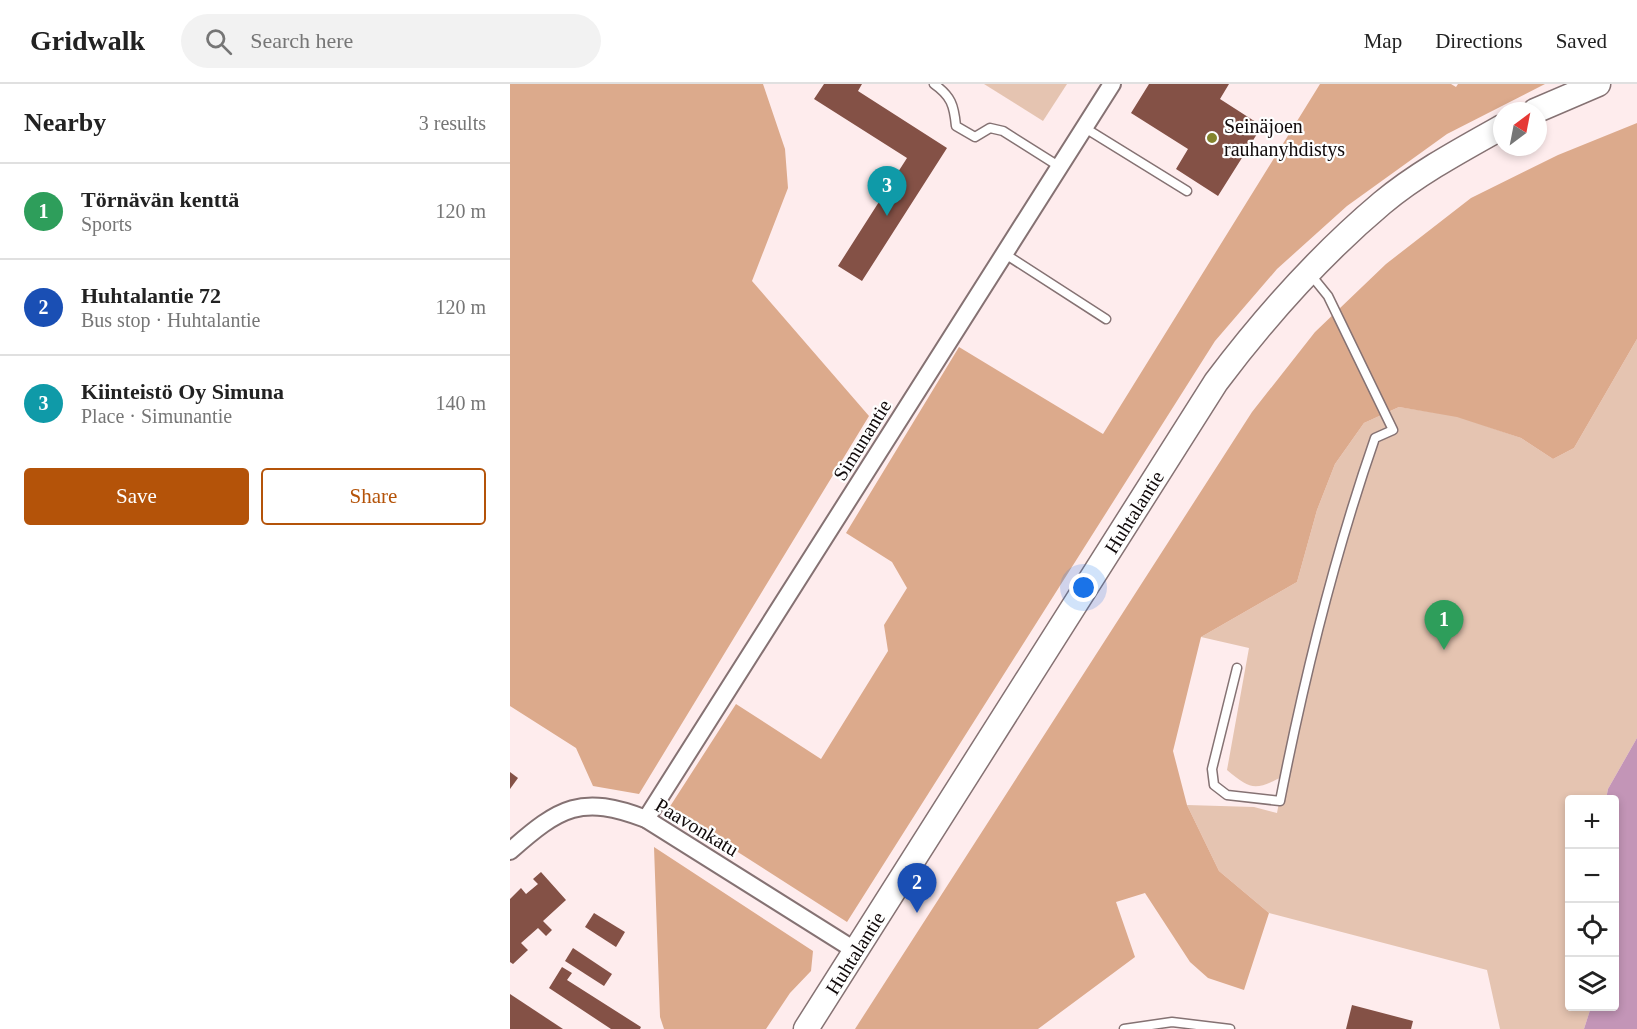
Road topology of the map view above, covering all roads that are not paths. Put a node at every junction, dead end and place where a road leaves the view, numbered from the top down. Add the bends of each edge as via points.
1 (934, 84) edge
2 (1112, 84) edge
3 (1598, 84) edge
4 (1547, 106) edge
5 (1085, 128) junction
6 (1493, 132) edge
7 (1060, 167) junction
8 (1187, 191) dead end
9 (1005, 254) junction
10 (1308, 272) junction
11 (1106, 319) dead end
12 (1237, 668) dead end
13 (646, 819) junction
14 (510, 851) edge
15 (856, 951) junction
16 (806, 1029) edge
17 (1124, 1029) edge
18 (1230, 1029) edge

1 - 7 lane via 953,103 956,126 975,137 990,128 1003,130
2 - 5 street, Simunantie
3 - 4 main road
5 - 7 street, Simunantie
5 - 8 lane
6 - 10 main road, Huhtalantie via 1443,160 1383,202
7 - 9 street, Simunantie
9 - 11 lane
9 - 13 street, Simunantie
10 - 12 lane via 1328,296 1393,430 1375,438 1350,509 1297,714 1280,801 1227,795 1214,785 1212,769
10 - 15 main road, Huhtalantie via 1255,330 1216,382
13 - 14 street, Paavonkatu via 615,807 586,805 539,825
13 - 15 street, Paavonkatu
15 - 16 main road, Huhtalantie
17 - 18 lane via 1172,1022

